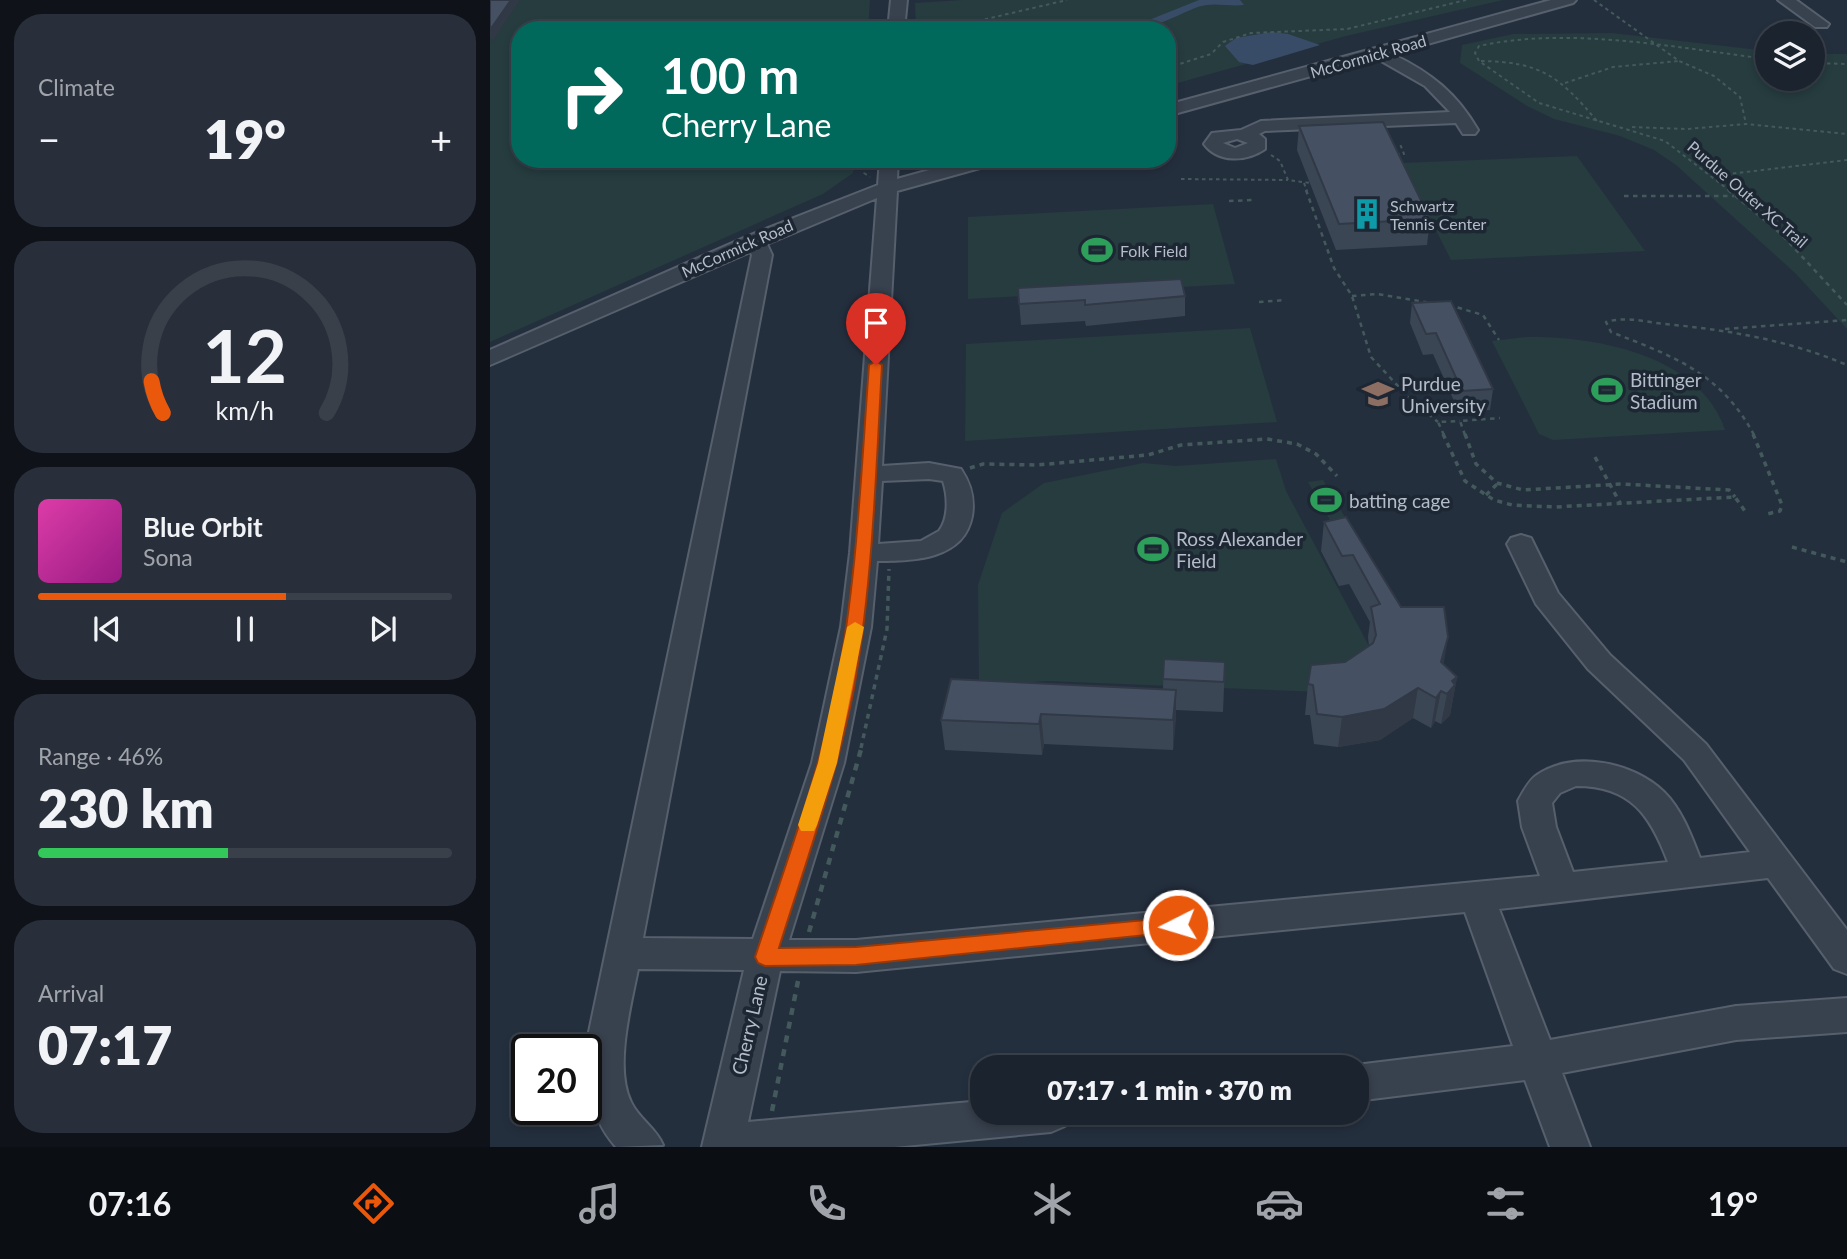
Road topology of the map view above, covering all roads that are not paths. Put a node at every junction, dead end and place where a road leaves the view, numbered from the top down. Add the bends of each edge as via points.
1 (899, 0) edge
2 (1568, 0) edge
3 (1819, 0) edge
4 (1788, 1) edge
5 (897, 21) edge
6 (1817, 21) edge
7 (1378, 53) junction
8 (1176, 109) edge
9 (1250, 141) road end
10 (888, 168) edge
11 (959, 168) edge
12 (887, 188) junction
13 (755, 240) junction
14 (490, 358) edge
15 (868, 474) junction
16 (1521, 544) dead end
17 (864, 553) junction
18 (1778, 863) junction
19 (1690, 874) junction
20 (1562, 888) junction
21 (1477, 896) junction
22 (622, 953) junction
23 (784, 957) junction
24 (1847, 958) edge
25 (1847, 1015) edge
26 (1540, 1060) junction
27 (1369, 1081) edge
28 (970, 1125) edge
29 (876, 1138) edge
30 (643, 1145) dead end
31 (722, 1145) edge
32 (1570, 1147) edge

1 - 5 street
2 - 7 street, McCormick Road
3 - 4 street
4 - 6 street
7 - 8 street, McCormick Road
7 - 9 street via 1439,85 1467,125 1261,126
10 - 12 street, Cherry Lane
11 - 12 street, McCormick Road
12 - 13 street, McCormick Road
12 - 15 street, Cherry Lane
13 - 14 street, McCormick Road
13 - 22 street via 762,255
15 - 17 street, Cherry Lane
15 - 17 street via 929,471 952,475 960,494 959,524 954,534 934,546
16 - 18 street via 1546,597 1599,662 1695,752
17 - 23 street, Cherry Lane via 852,651
18 - 19 street
18 - 24 street
19 - 20 street
19 - 20 street via 1661,810 1640,789 1605,776 1571,773 1547,785 1535,801 1539,827
20 - 21 street
21 - 23 street via 856,956
21 - 26 street
22 - 23 street
22 - 30 street via 605,1080 624,1128
23 - 31 street, Cherry Lane
25 - 26 street via 1736,1023
26 - 27 street
26 - 32 street
28 - 29 street
29 - 31 street

